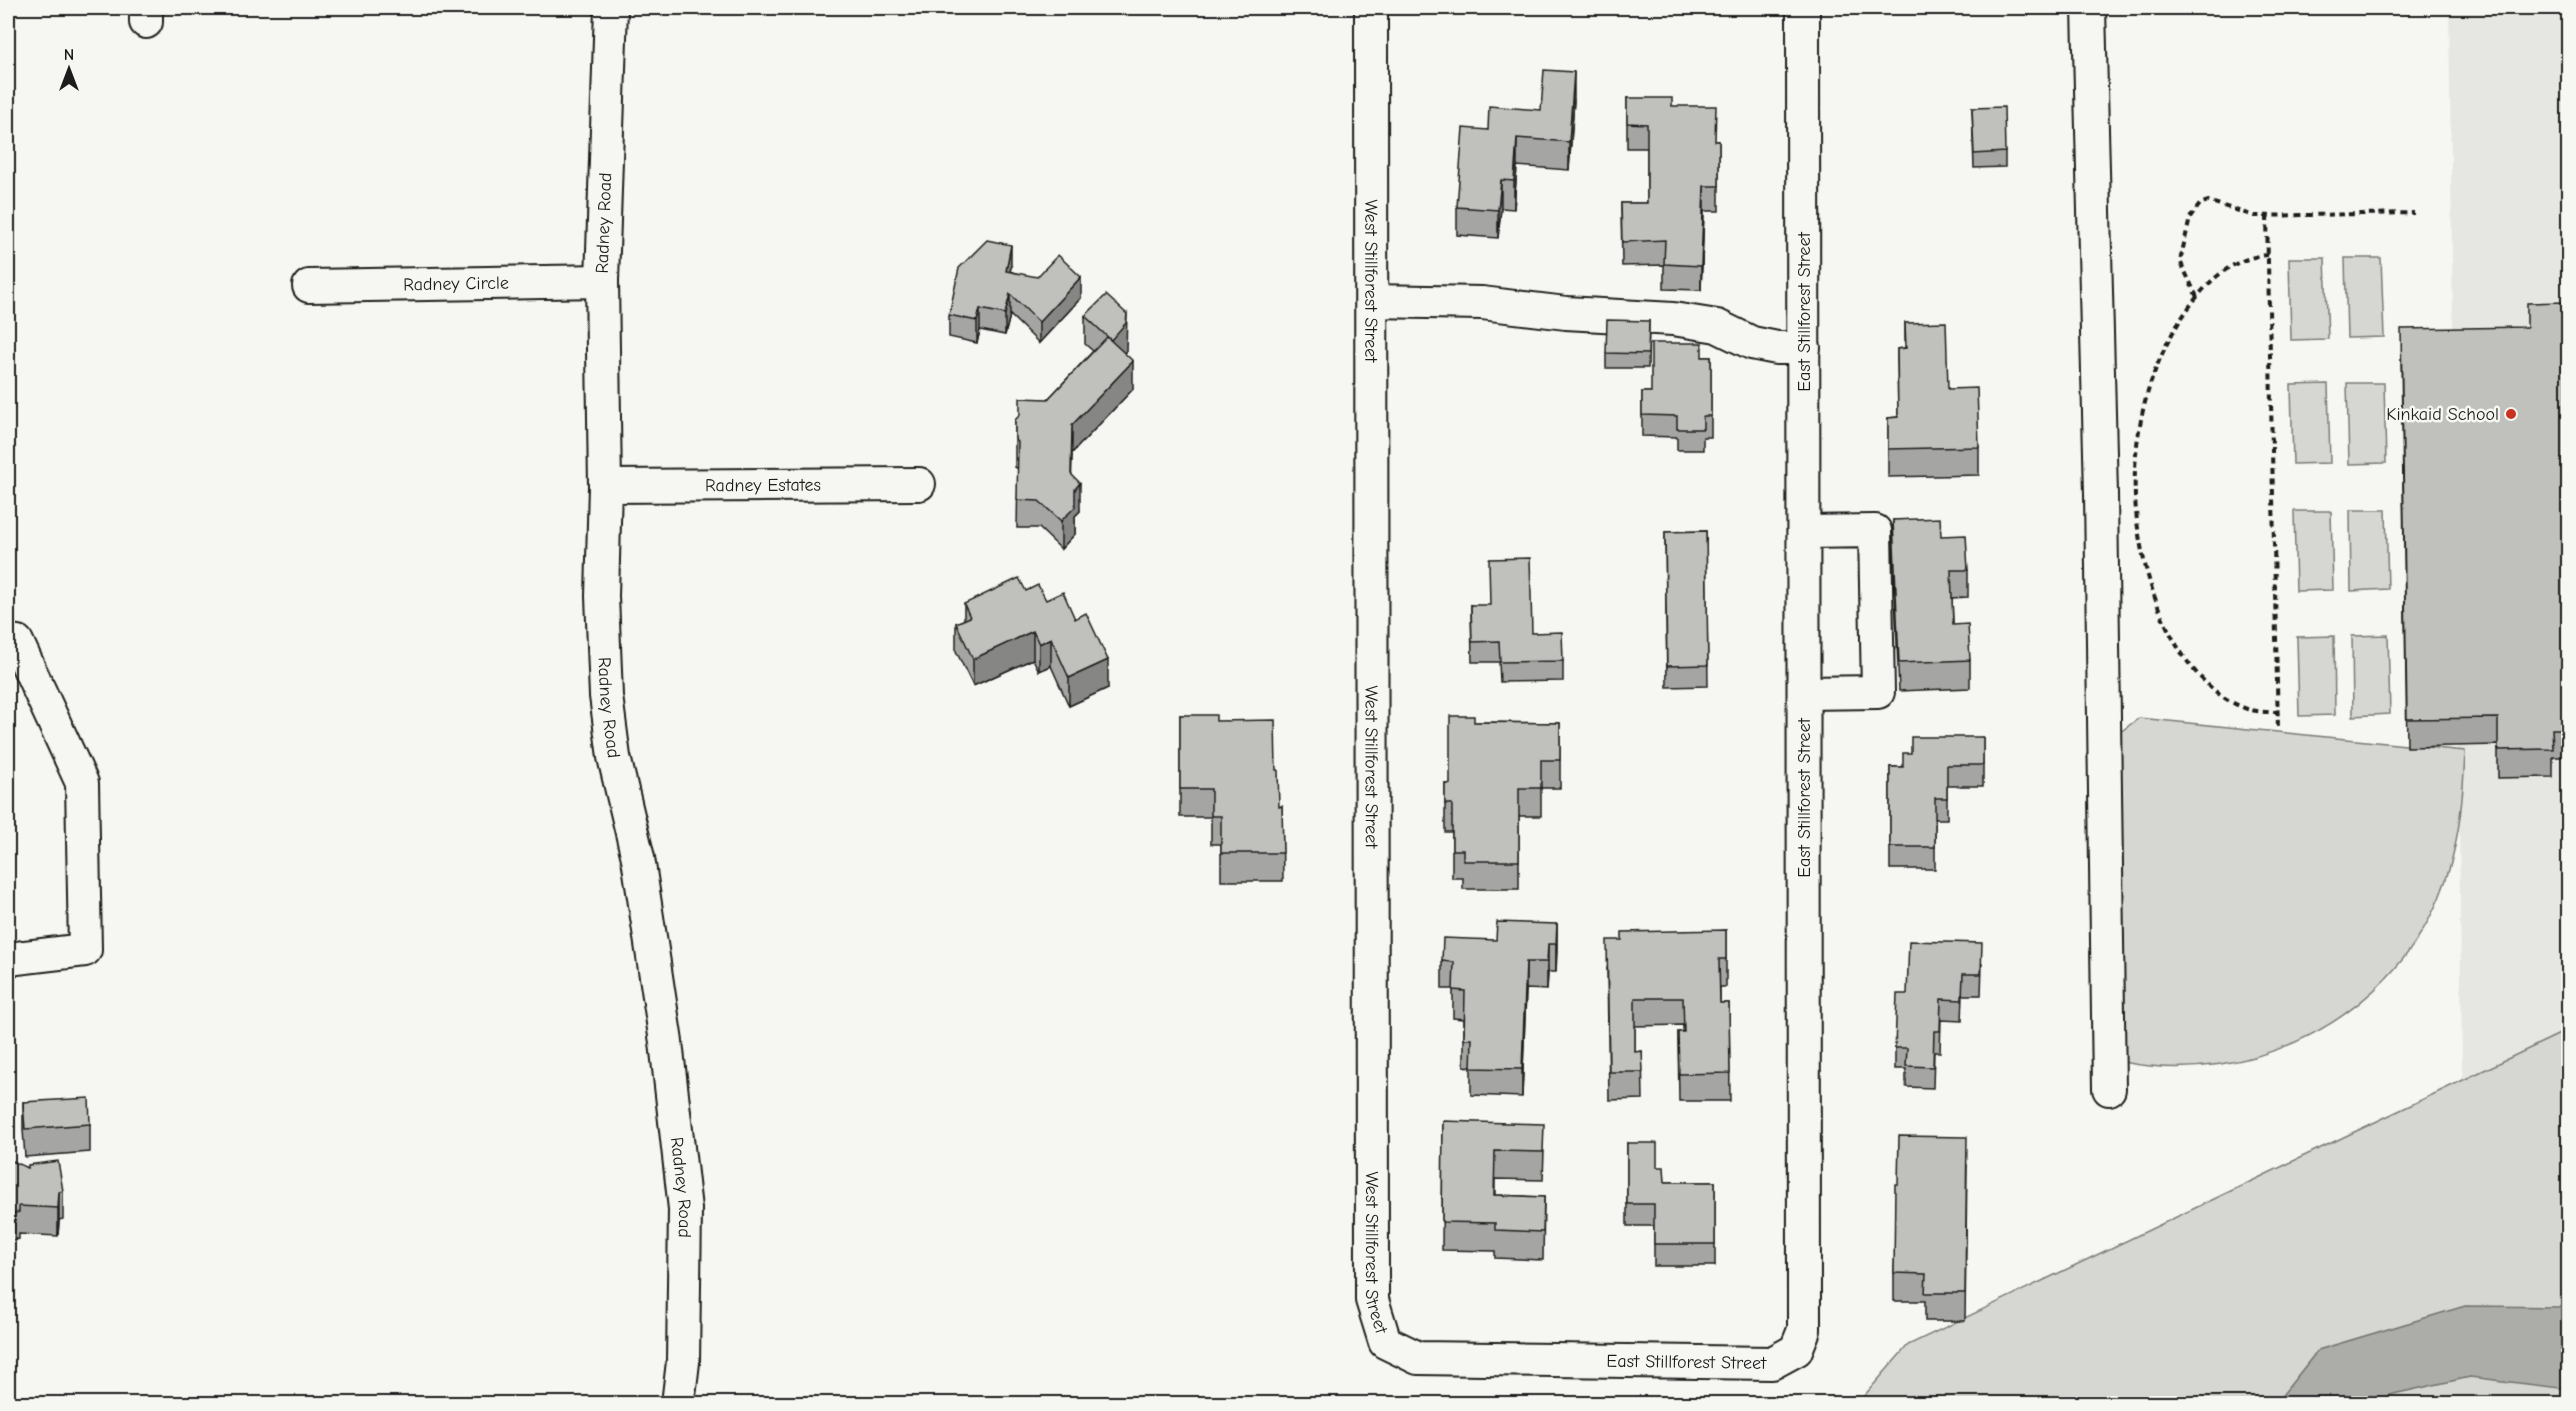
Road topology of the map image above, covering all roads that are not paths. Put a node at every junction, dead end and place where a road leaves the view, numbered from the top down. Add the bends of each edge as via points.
1 (611, 8) edge
2 (1371, 8) edge
3 (1803, 8) edge
4 (2090, 8) edge
5 (602, 281) junction
6 (309, 286) dead end
7 (1372, 301) junction
8 (1804, 348) junction
9 (919, 484) dead end
10 (605, 486) junction
11 (1804, 532) junction
12 (8, 641) edge
13 (1804, 693) junction
14 (8, 959) edge
15 (2109, 1089) dead end
16 (1562, 1361) joint
17 (678, 1404) edge

1 - 5 street, Radney Road
2 - 7 street, West Stillforest Street
3 - 8 street, East Stillforest Street
4 - 15 street
5 - 6 street, Radney Circle
5 - 10 street, Radney Road
7 - 8 street via 1482,303 1673,319 1716,326 1752,343
7 - 16 street, West Stillforest Street via 1372,1300 1385,1342 1418,1358
8 - 11 street, East Stillforest Street
9 - 10 street, Radney Estates
10 - 17 street, Radney Road via 602,596 606,696 614,757 638,858 686,1209
11 - 13 street, East Stillforest Street
11 - 13 street via 1875,531 1878,692
12 - 14 street via 17,642 82,783 85,950
13 - 16 street, East Stillforest Street via 1804,1330 1796,1350 1772,1363

